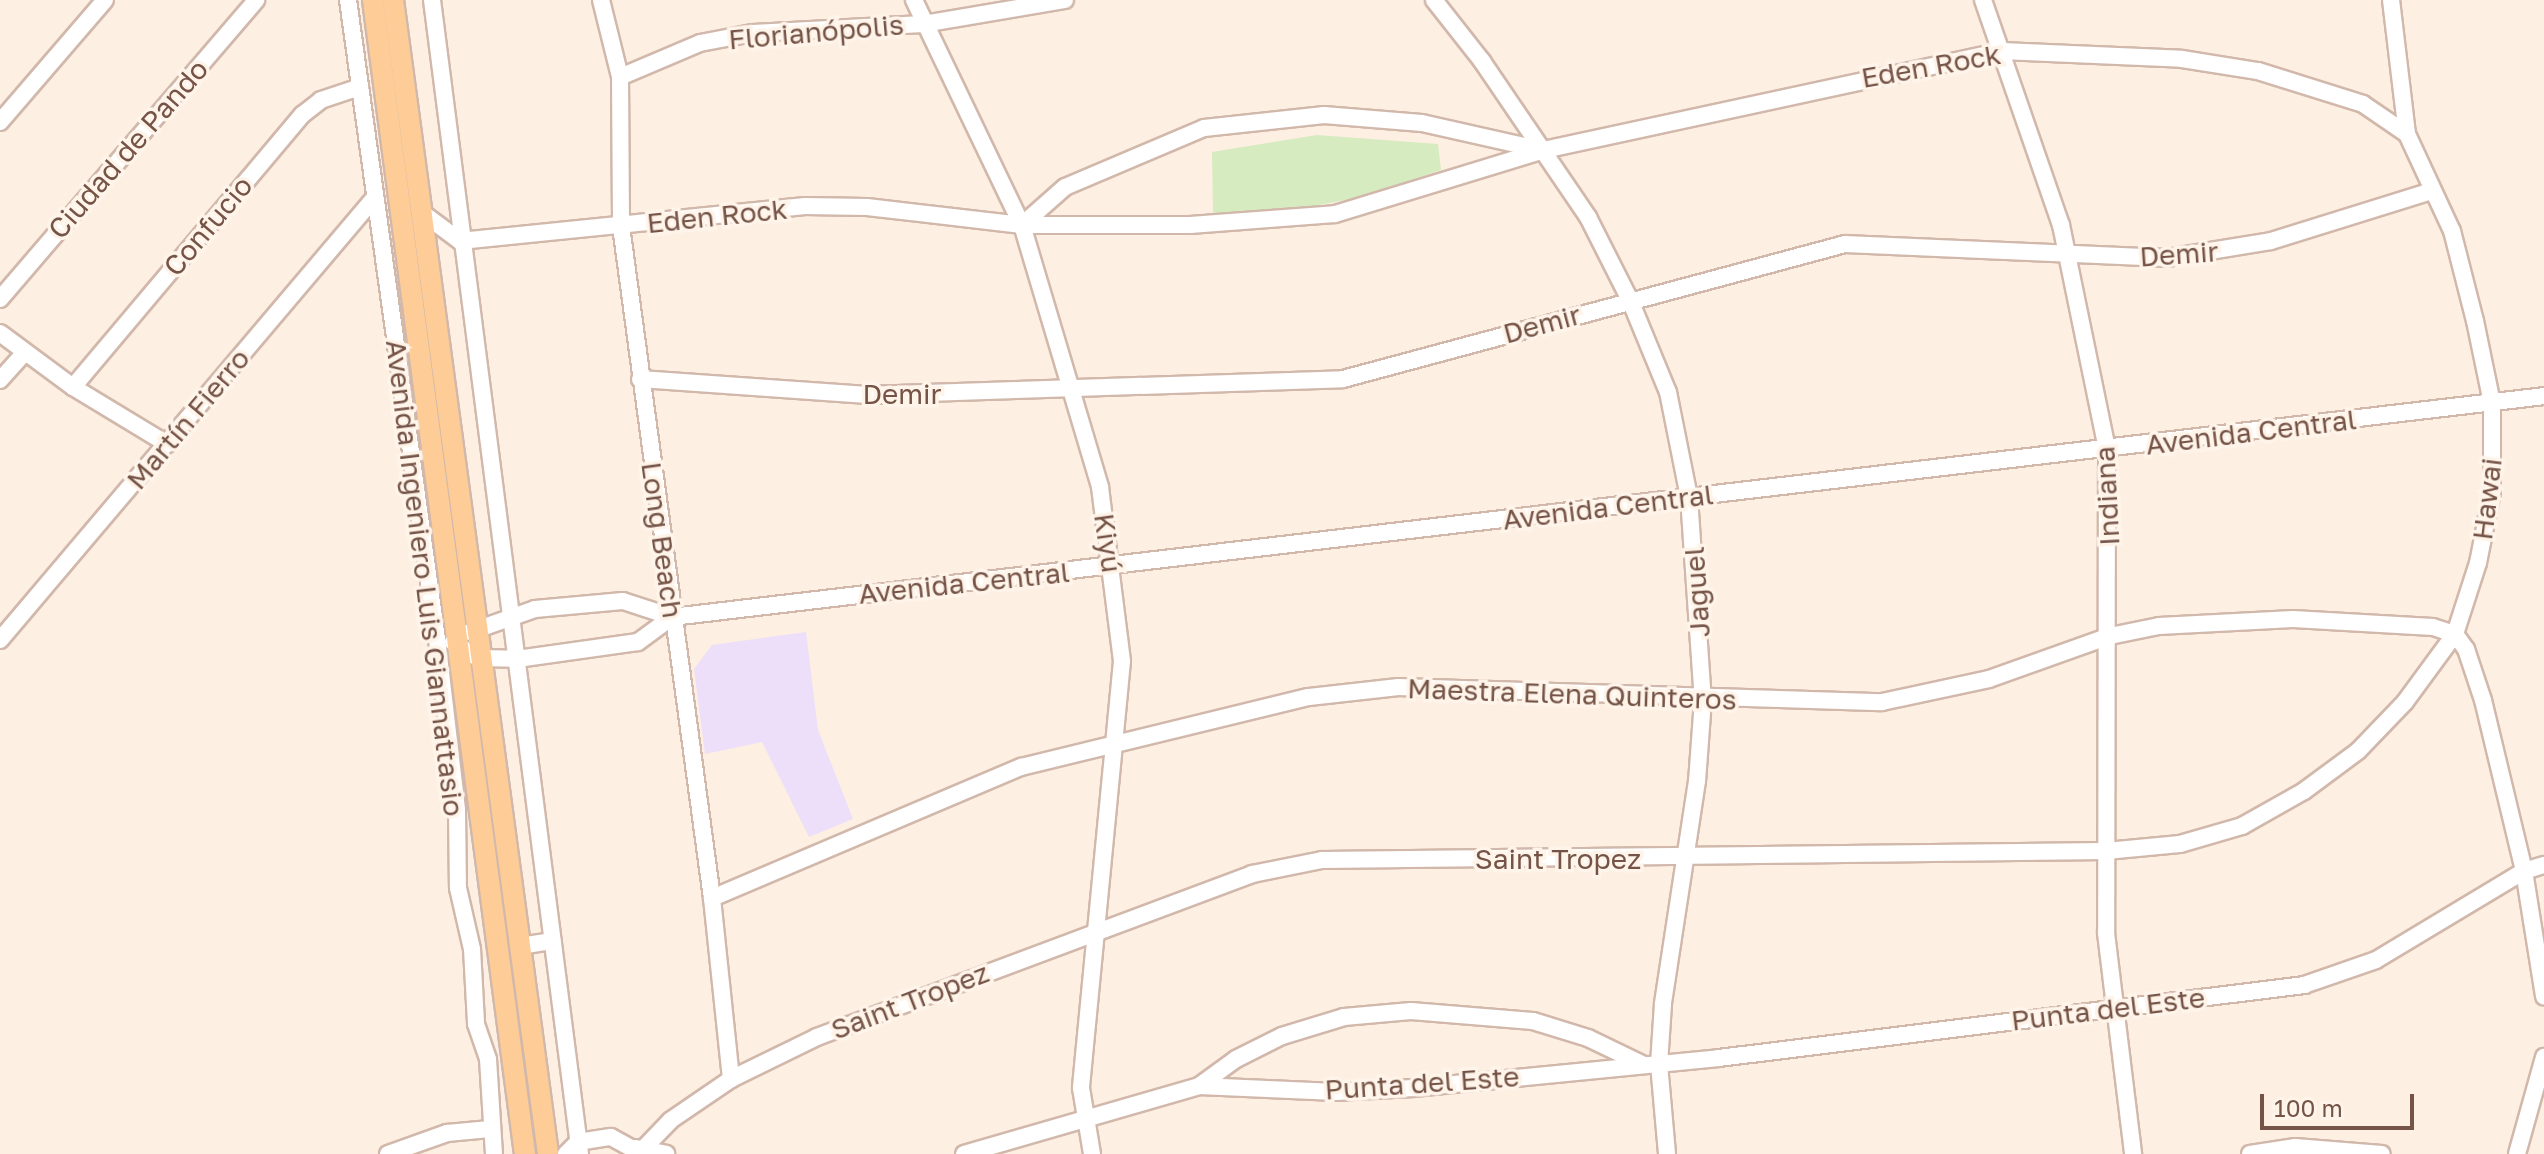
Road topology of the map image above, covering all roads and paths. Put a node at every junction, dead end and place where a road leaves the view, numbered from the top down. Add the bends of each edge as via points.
1 (105, 0) edge
2 (256, 0) edge
3 (348, 0) edge
4 (373, 0) edge
5 (393, 0) edge
6 (432, 0) edge
7 (601, 0) edge
8 (914, 0) edge
9 (1065, 0) edge
10 (1434, 0) edge
11 (1983, 0) edge
12 (2391, 0) edge
13 (923, 24) junction
14 (2002, 51) junction
15 (620, 77) junction
16 (360, 87) junction
17 (0, 122) edge
18 (2407, 134) junction
19 (1544, 150) junction
20 (2432, 191) junction
21 (375, 197) junction
22 (399, 200) junction
23 (421, 212) junction
24 (1022, 225) junction
25 (621, 226) junction
26 (460, 241) junction
27 (2069, 257) junction
28 (0, 299) edge
29 (1630, 300) junction
30 (0, 333) edge
31 (24, 353) junction
32 (640, 379) junction
33 (0, 380) edge
34 (73, 387) junction
35 (1075, 391) junction
36 (2544, 396) edge
37 (2492, 403) junction
38 (167, 444) junction
39 (2107, 450) junction
40 (1689, 497) junction
41 (1112, 567) junction
42 (511, 614) junction
43 (672, 617) junction
44 (481, 627) junction
45 (2455, 634) junction
46 (2110, 636) junction
47 (0, 640) edge
48 (447, 641) junction
49 (485, 659) junction
50 (517, 659) junction
51 (1703, 700) junction
52 (1118, 745) junction
53 (2106, 851) junction
54 (1686, 858) junction
55 (2544, 865) edge
56 (2524, 871) junction
57 (712, 898) junction
58 (1096, 931) junction
59 (553, 941) junction
60 (520, 946) junction
61 (2544, 996) edge
62 (2115, 1009) junction
63 (2544, 1057) edge
64 (1652, 1065) junction
65 (731, 1079) junction
66 (1199, 1086) junction
67 (1086, 1121) junction
68 (490, 1129) junction
69 (575, 1150) edge
70 (636, 1150) edge
71 (388, 1154) edge
72 (494, 1154) edge
73 (525, 1154) edge
74 (548, 1154) edge
75 (666, 1154) edge
76 (964, 1154) edge
77 (1092, 1154) edge
78 (1667, 1154) edge
79 (2133, 1154) edge
80 (2250, 1154) edge
81 (2382, 1154) edge
82 (2517, 1154) edge

1 - 17 street
2 - 28 street, Ciudad de Pando
3 - 16 street, Avenida Ingeniero Luis Giannattasio
4 - 22 main road, Avenida Ingeniero Luis Giannattasio
5 - 23 main road, Avenida Ingeniero Luis Giannattasio
6 - 26 street
7 - 15 street, Long Beach
8 - 13 street, Kiyú
9 - 13 street, Florianópolis
10 - 19 street, Jaguel
11 - 14 street, Indiana
12 - 18 street, Hawai
13 - 15 street, Florianópolis via 753,33 700,43
13 - 24 street, Kiyú
14 - 18 street, Eden Rock via 2182,59 2258,71 2363,104
14 - 19 street, Eden Rock
14 - 27 street, Indiana
15 - 25 street, Long Beach
16 - 21 street, Avenida Ingeniero Luis Giannattasio
16 - 34 street, Confucio via 321,100 302,115
18 - 20 street, Hawai
19 - 24 street, Eden Rock via 1335,214 1190,225
19 - 24 street, Eden Rock via 1422,123 1324,115 1204,128 1065,187
19 - 29 street, Jaguel via 1588,217
20 - 27 street, Demir via 2222,252
20 - 37 street, Hawai via 2452,231
21 - 22 street
21 - 38 street, Martín Fierro
21 - 48 street, Avenida Ingeniero Luis Giannattasio
22 - 48 main road, Avenida Ingeniero Luis Giannattasio
23 - 26 street
23 - 44 main road, Avenida Ingeniero Luis Giannattasio
24 - 25 street, Eden Rock via 867,207 805,206
24 - 35 street, Kiyú
25 - 26 street, Eden Rock
25 - 32 street, Long Beach
26 - 42 street
27 - 29 street, Demir via 1925,244 1845,244
27 - 39 street, Indiana
29 - 35 street, Demir via 1343,379
29 - 40 street, Jaguel via 1668,392
30 - 31 street
31 - 33 street
31 - 34 street
32 - 35 street, Demir via 867,395
32 - 43 street, Long Beach
34 - 38 street
35 - 41 street, Kiyú via 1100,487
36 - 37 street, Avenida Central
37 - 39 street, Avenida Central
37 - 45 street, Hawai via 2488,521
38 - 47 street, Martín Fierro
39 - 40 street, Avenida Central
39 - 46 street, Indiana
40 - 41 street, Avenida Central
40 - 51 street, Jaguel
41 - 43 street, Avenida Central
41 - 52 street, Kiyú via 1122,661
42 - 43 street, Avenida Central via 623,601
42 - 44 street, Avenida Central
42 - 50 street
43 - 50 street, Avenida Central via 638,642
43 - 57 street, Long Beach
44 - 48 street, Avenida Central
44 - 49 main road, Avenida Ingeniero Luis Giannattasio
45 - 46 street, Maestra Elena Quinteros via 2433,627 2231,619
45 - 53 street, Saint Tropez via 2405,702 2368,741 2304,791 2242,826 2180,844
45 - 56 street via 2483,700
46 - 51 street, Maestra Elena Quinteros via 1928,695 1882,702
46 - 53 street, Indiana
48 - 49 street
48 - 68 street, Avenida Ingeniero Luis Giannattasio via 458,888 472,949 476,1024 488,1059
48 - 73 main road, Avenida Ingeniero Luis Giannattasio
49 - 50 street, Avenida Central
49 - 60 main road, Avenida Ingeniero Luis Giannattasio
50 - 59 street
51 - 52 street, Maestra Elena Quinteros via 1398,687 1309,697
51 - 54 street, Jaguel
52 - 57 street, Maestra Elena Quinteros via 1021,767
52 - 58 street, Kiyú
53 - 54 street, Saint Tropez
53 - 62 street, Indiana
54 - 58 street, Saint Tropez via 1322,860 1252,874
54 - 64 street, Jaguel
55 - 56 street, Punta del Este
56 - 61 street
56 - 62 street, Punta del Este via 2344,975
57 - 65 street, Long Beach
58 - 65 street, Saint Tropez via 817,1037
58 - 67 street, Kiyú via 1081,1088
59 - 60 street
59 - 69 street
60 - 74 main road, Avenida Ingeniero Luis Giannattasio
62 - 64 street, Punta del Este
62 - 79 street, Indiana
63 - 82 street
64 - 66 street, Punta del Este via 1336,1092
64 - 66 street, Punta del Este via 1533,1021 1411,1011 1344,1017 1282,1036 1236,1059
64 - 78 street, Jaguel
65 - 70 street, Saint Tropez
66 - 67 street, Punta del Este
67 - 76 street, Punta del Este
67 - 77 street, Kiyú
68 - 71 street via 447,1133
68 - 72 street, Avenida Ingeniero Luis Giannattasio
69 - 70 street via 611,1137
70 - 75 street
80 - 81 street via 2295,1147

